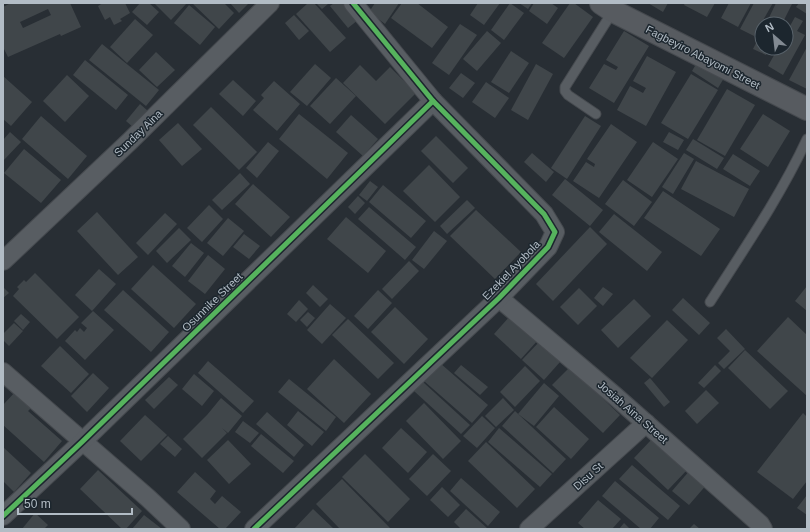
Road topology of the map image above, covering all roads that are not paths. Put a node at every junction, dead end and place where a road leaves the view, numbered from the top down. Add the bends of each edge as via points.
1 (270, 3) edge
2 (353, 3) edge
3 (607, 7) edge
4 (433, 101) junction
5 (807, 109) edge
6 (596, 114) dead end
7 (807, 140) edge
8 (3, 261) edge
9 (498, 298) junction
10 (710, 302) dead end
11 (3, 372) edge
12 (646, 423) junction
13 (82, 442) junction
14 (3, 516) edge
15 (181, 529) edge
16 (254, 529) edge
17 (530, 529) edge
18 (763, 529) edge

1 - 8 street, Sunday Aina
2 - 4 street, Ezekiel Ayobola
3 - 5 street, Fagbeyiro Abayomi Street
3 - 6 lane via 565,87 568,95
4 - 9 street, Ezekiel Ayobola via 544,214 555,232 548,247
4 - 13 street, Osunnike Street
7 - 10 lane via 768,213
9 - 12 street, Josiah Aina Street
9 - 16 street, Ezekiel Ayobola
11 - 13 street
12 - 17 street, Disu St
12 - 18 street, Josiah Aina Street
13 - 14 street, Osunnike Street
13 - 15 street

